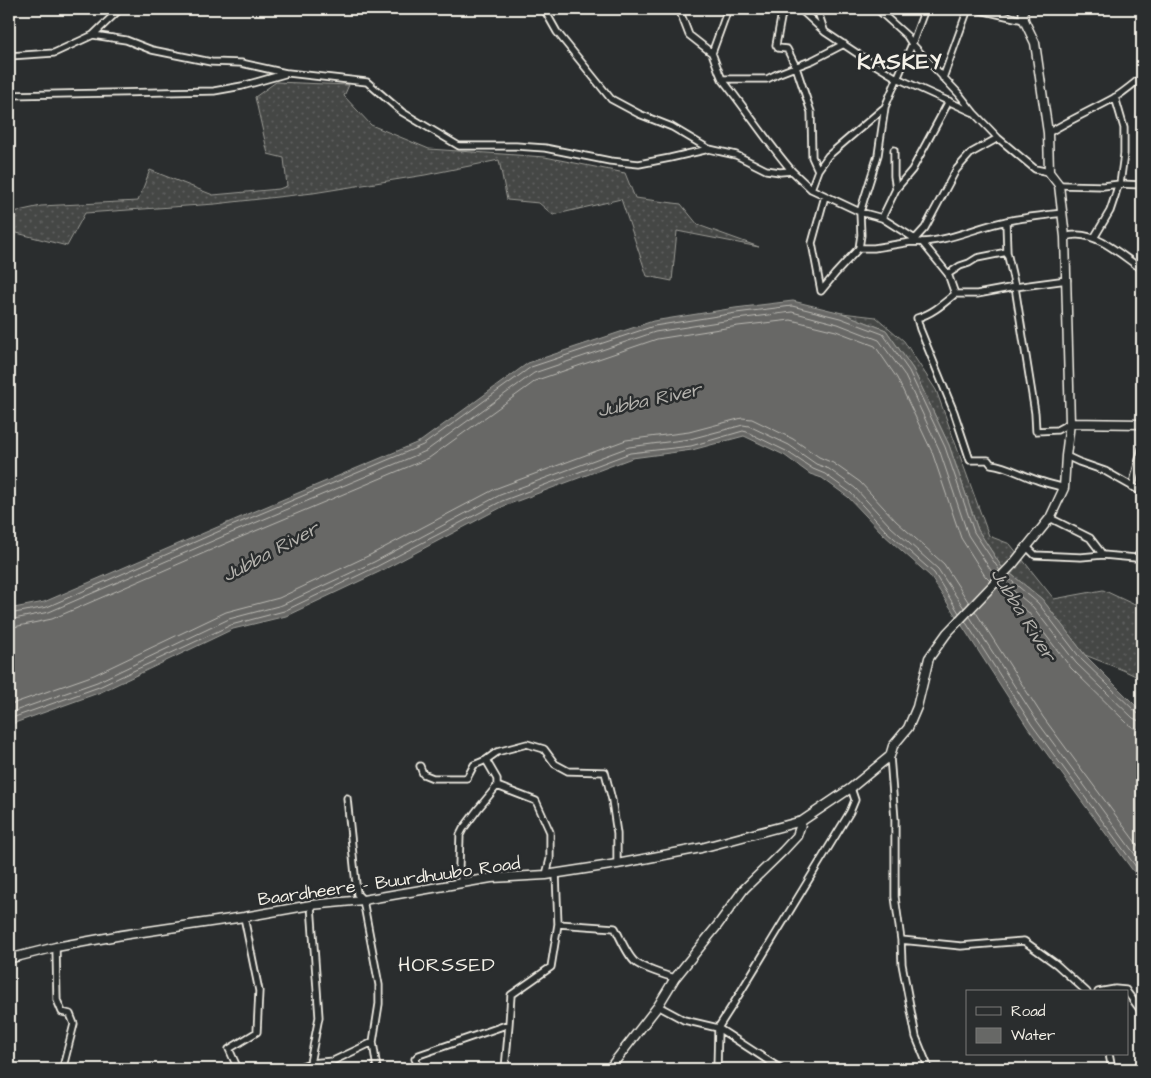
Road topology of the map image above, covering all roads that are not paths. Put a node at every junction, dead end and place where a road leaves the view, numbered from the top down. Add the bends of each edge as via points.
1 (120, 9) edge
2 (544, 9) edge
3 (679, 9) edge
4 (728, 9) edge
5 (785, 9) edge
6 (800, 9) edge
7 (817, 9) edge
8 (877, 9) edge
9 (925, 9) edge
10 (968, 9) edge
11 (976, 9) edge
12 (1023, 9) edge
13 (1024, 20) junction
14 (825, 32) junction
15 (93, 35) junction
16 (844, 44) junction
17 (912, 44) junction
18 (712, 53) junction
19 (9, 56) edge
20 (796, 67) junction
21 (288, 73) junction
22 (722, 78) junction
23 (897, 78) junction
24 (943, 78) junction
25 (1142, 78) edge
26 (9, 95) edge
27 (1115, 97) junction
28 (949, 101) junction
29 (885, 107) junction
30 (974, 113) junction
31 (1048, 133) junction
32 (998, 138) junction
33 (709, 149) junction
34 (894, 150) dead end
35 (818, 170) junction
36 (792, 171) junction
37 (1049, 172) junction
38 (1120, 184) junction
39 (1059, 185) junction
40 (1142, 185) edge
41 (811, 189) junction
42 (896, 190) junction
43 (825, 196) junction
44 (860, 212) junction
45 (1061, 213) junction
46 (882, 218) junction
47 (1006, 221) junction
48 (1065, 237) junction
49 (1094, 238) junction
50 (913, 241) junction
51 (922, 242) junction
52 (859, 248) junction
53 (1006, 252) junction
54 (1142, 269) edge
55 (948, 274) junction
56 (1066, 280) junction
57 (1015, 287) junction
58 (955, 294) junction
59 (1070, 424) junction
60 (1142, 424) edge
61 (1142, 448) edge
62 (1066, 456) junction
63 (1132, 487) junction
64 (1064, 488) junction
65 (1142, 492) edge
66 (1050, 518) junction
67 (1027, 547) junction
68 (1142, 550) edge
69 (1103, 554) junction
70 (890, 756) junction
71 (486, 760) junction
72 (420, 766) dead end
73 (497, 786) junction
74 (851, 788) junction
75 (347, 798) dead end
76 (802, 821) junction
77 (617, 864) junction
78 (556, 873) junction
79 (546, 875) junction
80 (462, 883) junction
81 (362, 900) junction
82 (311, 905) junction
83 (244, 917) junction
84 (558, 924) junction
85 (901, 940) junction
86 (56, 947) junction
87 (9, 958) edge
88 (675, 978) junction
89 (1085, 990) edge
90 (1109, 990) edge
91 (1126, 990) edge
92 (1128, 993) edge
93 (658, 1006) junction
94 (1142, 1012) edge
95 (509, 1024) junction
96 (718, 1028) junction
97 (373, 1042) junction
98 (1109, 1056) edge
99 (310, 1063) junction
100 (65, 1069) edge
101 (238, 1069) edge
102 (294, 1069) edge
103 (378, 1069) edge
104 (420, 1069) edge
105 (505, 1069) edge
106 (608, 1069) edge
107 (717, 1069) edge
108 (782, 1069) edge
109 (929, 1069) edge
110 (1112, 1069) edge

1 - 15 street
2 - 33 street via 557,32 611,99 672,127
3 - 18 street via 689,35
4 - 18 street
5 - 20 street via 776,45 787,49
6 - 14 street
7 - 14 street
8 - 17 street
9 - 17 street
10 - 24 street
11 - 13 street
12 - 13 main road
13 - 31 main road via 1034,43
14 - 16 street
15 - 19 street via 54,52
15 - 21 street via 211,62 240,63
16 - 20 street
16 - 23 street
17 - 23 street
17 - 24 street
18 - 22 street
20 - 22 street via 767,79
20 - 35 street via 811,112 812,157
21 - 26 street via 214,91
21 - 33 street via 366,82 402,112 459,146 545,148 639,164
22 - 36 street
23 - 28 street
23 - 29 street
24 - 30 street
25 - 27 street
27 - 31 street
27 - 38 street via 1124,128
28 - 30 street
28 - 42 street via 912,170
29 - 35 street via 828,156
29 - 44 street via 878,155
30 - 32 street
31 - 37 main road
32 - 37 street via 1035,169
32 - 50 street via 971,153 956,170 925,228
33 - 36 street via 736,155 766,170
34 - 42 street
35 - 41 street
36 - 41 street
37 - 39 main road
38 - 39 street
38 - 40 street
38 - 49 street via 1110,211
39 - 45 main road
41 - 43 street
42 - 46 street
43 - 44 street
43 - 52 street via 812,243 821,291
44 - 46 street
44 - 52 street
45 - 47 street
45 - 48 main road
46 - 50 street
47 - 51 street
47 - 53 street
48 - 49 street via 1076,234
48 - 56 main road
49 - 54 street
50 - 51 street
50 - 52 street
51 - 55 street
53 - 55 street via 977,258
53 - 57 street
55 - 58 street
56 - 57 street
56 - 59 main road
57 - 58 street via 977,294
57 - 59 street via 1036,430 1057,430
58 - 64 street via 926,316 917,318 970,460 988,460 991,464
59 - 60 main road
59 - 62 main road
61 - 63 street
62 - 63 street via 1105,471
62 - 64 main road
63 - 65 street
64 - 66 main road
66 - 67 main road
66 - 69 street via 1090,538
67 - 69 street via 1035,555
67 - 70 main road via 947,633 929,658 917,707
68 - 69 street via 1136,558
70 - 74 main road
70 - 85 street
71 - 72 street via 474,765 466,778 433,778 423,774
71 - 73 street via 497,779
71 - 77 street via 497,752 527,744 544,749 555,764 568,771 604,772 617,834
73 - 79 street via 536,801 550,832 550,859
73 - 80 street via 460,835
74 - 76 main road
74 - 96 street via 855,800 850,812
75 - 81 street via 357,894
76 - 77 main road, Baardheere - Buurdhuubo Road via 701,848
76 - 88 main road via 797,836 744,889
77 - 78 main road, Baardheere - Buurdhuubo Road
78 - 79 main road, Baardheere - Buurdhuubo Road
78 - 84 street
79 - 80 main road, Baardheere - Buurdhuubo Road
80 - 81 main road, Baardheere - Buurdhuubo Road
81 - 82 main road, Baardheere - Buurdhuubo Road
81 - 97 street via 379,985
82 - 83 main road, Baardheere - Buurdhuubo Road
82 - 99 street via 319,1017
83 - 86 main road, Baardheere - Buurdhuubo Road
83 - 101 street via 259,991 257,1032 229,1049
84 - 88 street via 615,928 635,962
84 - 95 street via 551,967 511,995
85 - 89 street via 961,946 1024,941
85 - 109 street via 902,964 916,1037
86 - 87 main road, Baardheere - Buurdhuubo Road
86 - 100 street via 57,1000 62,1012 70,1014 74,1024
88 - 93 main road
90 - 91 street
92 - 94 street
93 - 96 street via 684,1020
93 - 106 main road
95 - 104 street via 419,1055 415,1058
95 - 105 street
96 - 107 street
96 - 108 street
97 - 99 street via 333,1061
97 - 103 street
98 - 110 street
99 - 102 street

